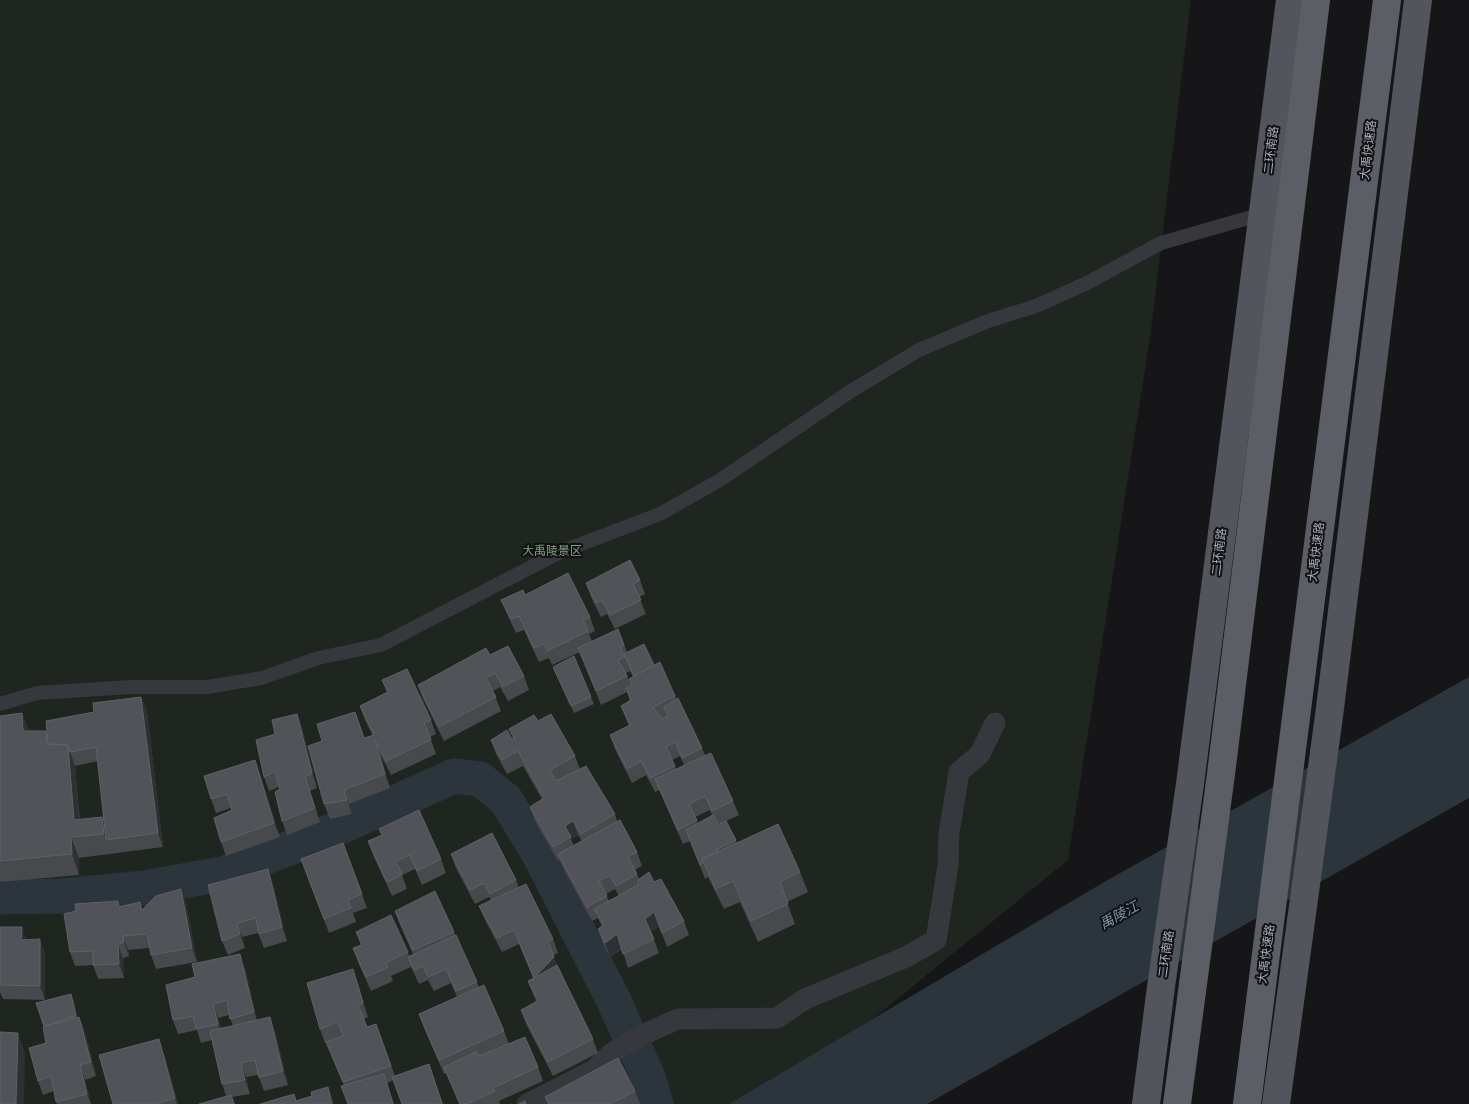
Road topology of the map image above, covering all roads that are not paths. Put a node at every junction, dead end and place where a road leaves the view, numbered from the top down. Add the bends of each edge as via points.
1 (1290, 0) edge
2 (1316, 0) edge
3 (1387, 0) edge
4 (1418, 0) edge
5 (1262, 214) junction
6 (0, 704) edge
7 (995, 723) dead end
8 (527, 1104) edge
9 (1146, 1104) edge
10 (1177, 1104) edge
11 (1247, 1104) edge
12 (1276, 1104) edge

1 - 5 main road, 二环南路
2 - 10 highway
3 - 11 highway, 大禹快速路
4 - 12 main road via 1329,716
5 - 6 lane via 1161,242 1087,283 1036,306 988,321 919,350 720,480 660,514 560,552 381,645 318,658 262,678 207,687 130,687 37,693
5 - 9 main road, 二环南路
7 - 8 street via 980,754 959,772 948,833 948,866 936,940 906,957 805,1000 777,1018 678,1019 612,1052 594,1070

